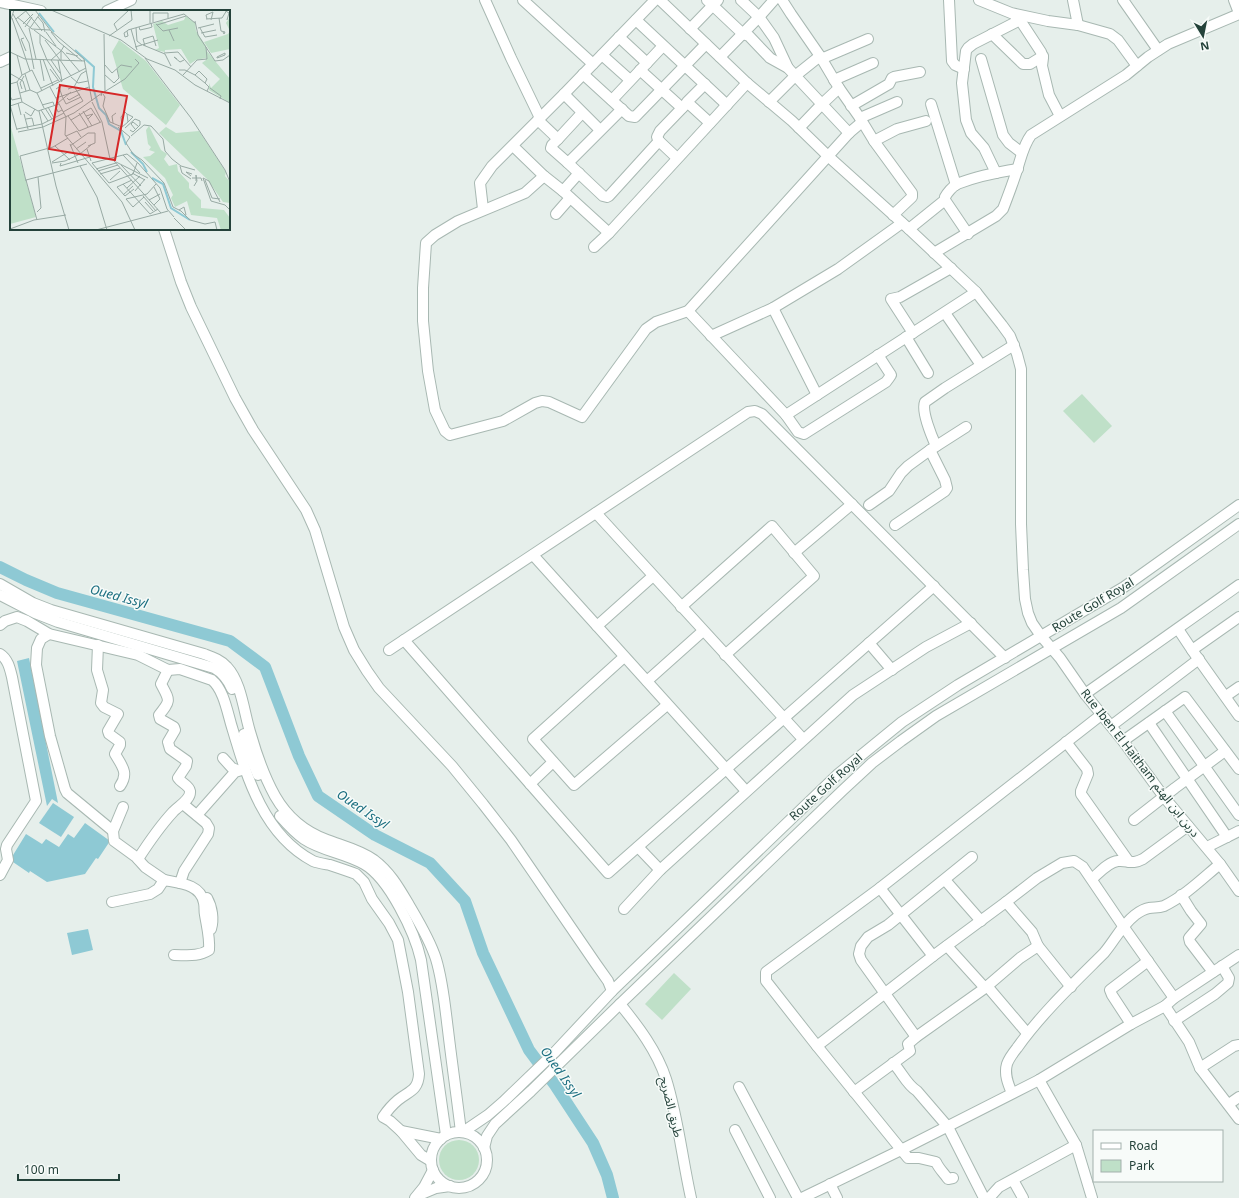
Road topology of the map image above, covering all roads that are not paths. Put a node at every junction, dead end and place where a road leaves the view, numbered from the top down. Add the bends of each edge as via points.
1 (31, 0) edge
2 (131, 0) edge
3 (485, 0) edge
4 (523, 0) edge
5 (654, 0) edge
6 (741, 0) edge
7 (774, 0) edge
8 (782, 0) edge
9 (949, 0) edge
10 (979, 0) edge
11 (1073, 0) edge
12 (1123, 0) edge
13 (1234, 0) edge
14 (665, 1) edge
15 (0, 2) edge
16 (713, 2) edge
17 (36, 10) edge
18 (44, 10) edge
19 (109, 10) edge
20 (1012, 13) junction
21 (1239, 14) edge
22 (759, 17) junction
23 (636, 20) junction
24 (1020, 20) junction
25 (1078, 25) junction
26 (690, 29) junction
27 (992, 34) junction
28 (746, 35) junction
29 (619, 37) junction
30 (868, 40) dead end
31 (706, 44) junction
32 (663, 46) junction
33 (1158, 50) junction
34 (602, 54) junction
35 (1043, 56) junction
36 (821, 58) junction
37 (722, 59) junction
38 (981, 59) dead end
39 (873, 63) dead end
40 (592, 64) junction
41 (685, 66) junction
42 (1137, 66) junction
43 (643, 67) junction
44 (964, 69) junction
45 (792, 72) junction
46 (920, 72) dead end
47 (583, 74) junction
48 (630, 80) junction
49 (747, 83) junction
50 (705, 84) junction
51 (837, 84) junction
52 (662, 90) junction
53 (564, 94) junction
54 (612, 100) junction
55 (769, 102) junction
56 (897, 102) dead end
57 (822, 104) junction
58 (931, 104) dead end
59 (685, 105) junction
60 (727, 105) junction
61 (851, 106) junction
62 (622, 109) junction
63 (582, 112) junction
64 (1060, 116) junction
65 (539, 119) junction
66 (861, 120) junction
67 (926, 121) dead end
68 (710, 123) junction
69 (799, 128) junction
70 (600, 130) junction
71 (849, 133) junction
72 (558, 139) junction
73 (659, 141) junction
74 (874, 141) junction
75 (513, 146) junction
76 (1022, 153) junction
77 (829, 157) junction
78 (677, 158) junction
79 (568, 162) junction
80 (1018, 168) junction
81 (579, 173) junction
82 (996, 173) junction
83 (544, 176) junction
84 (956, 185) junction
85 (566, 194) junction
86 (945, 200) junction
87 (483, 210) junction
88 (556, 214) dead end
89 (893, 215) junction
90 (906, 226) junction
91 (164, 230) edge
92 (609, 233) junction
93 (968, 234) junction
94 (594, 247) dead end
95 (934, 253) junction
96 (951, 268) junction
97 (976, 292) junction
98 (773, 308) junction
99 (688, 311) junction
100 (945, 313) junction
101 (910, 335) junction
102 (711, 336) junction
103 (1014, 345) junction
104 (878, 355) junction
105 (981, 365) junction
106 (928, 373) dead end
107 (817, 395) junction
108 (786, 415) junction
109 (966, 427) dead end
110 (933, 448) junction
111 (852, 504) junction
112 (869, 505) dead end
113 (1239, 505) edge
114 (596, 513) junction
115 (1239, 524) edge
116 (895, 525) dead end
117 (794, 553) junction
118 (533, 555) junction
119 (653, 576) junction
120 (0, 584) edge
121 (1239, 585) edge
122 (934, 586) junction
123 (0, 595) edge
124 (681, 607) junction
125 (1239, 617) edge
126 (971, 623) junction
127 (0, 625) edge
128 (597, 626) junction
129 (1178, 629) junction
130 (703, 631) junction
131 (49, 634) junction
132 (1041, 636) junction
133 (404, 640) junction
134 (869, 643) junction
135 (98, 645) junction
136 (1052, 648) junction
137 (389, 650) dead end
138 (1192, 650) junction
139 (0, 654) edge
140 (725, 655) junction
141 (624, 657) junction
142 (1005, 658) junction
143 (1199, 659) junction
144 (168, 670) junction
145 (892, 670) junction
146 (647, 681) junction
147 (1239, 687) edge
148 (1085, 694) junction
149 (1226, 696) junction
150 (668, 704) junction
151 (1165, 710) junction
152 (1101, 715) junction
153 (1239, 716) edge
154 (783, 719) junction
155 (1149, 723) junction
156 (1111, 726) junction
157 (803, 739) junction
158 (1123, 741) junction
159 (1066, 742) junction
160 (1225, 750) junction
161 (223, 758) dead end
162 (553, 762) junction
163 (1205, 766) junction
164 (726, 769) junction
165 (1239, 769) edge
166 (241, 770) junction
167 (1186, 780) junction
168 (530, 784) junction
169 (120, 786) dead end
170 (746, 791) junction
171 (1164, 797) junction
172 (183, 804) junction
173 (123, 807) dead end
174 (197, 815) junction
175 (1239, 815) edge
176 (1134, 820) dead end
177 (1188, 826) junction
178 (113, 831) junction
179 (1239, 831) edge
180 (1226, 838) junction
181 (638, 847) junction
182 (1207, 847) junction
183 (972, 857) dead end
184 (138, 859) junction
185 (1129, 862) junction
186 (1220, 864) junction
187 (660, 870) junction
188 (0, 874) edge
189 (1092, 879) junction
190 (164, 880) junction
191 (945, 880) junction
192 (180, 883) junction
193 (880, 888) junction
194 (1239, 891) edge
195 (1181, 895) junction
196 (112, 902) dead end
197 (1006, 902) junction
198 (624, 909) dead end
199 (900, 915) junction
200 (981, 921) junction
201 (1123, 926) junction
202 (947, 946) junction
203 (1038, 946) junction
204 (174, 955) dead end
205 (1239, 955) edge
206 (933, 956) junction
207 (1148, 962) junction
208 (1218, 969) junction
209 (439, 971) junction
210 (423, 974) junction
211 (986, 987) junction
212 (1071, 987) junction
213 (612, 991) junction
214 (443, 992) junction
215 (886, 993) junction
216 (426, 994) junction
217 (1174, 998) junction
218 (620, 1004) junction
219 (1165, 1006) junction
220 (1174, 1021) junction
221 (1131, 1024) junction
222 (1027, 1033) junction
223 (916, 1037) junction
224 (1239, 1045) edge
225 (817, 1046) junction
226 (893, 1063) junction
227 (453, 1068) junction
228 (1200, 1068) junction
229 (437, 1071) junction
230 (1039, 1080) junction
231 (739, 1087) dead end
232 (854, 1092) junction
233 (1012, 1093) junction
234 (1239, 1097) edge
235 (1229, 1104) junction
236 (1239, 1119) edge
237 (948, 1127) junction
238 (734, 1130) dead end
239 (401, 1131) junction
240 (462, 1132) junction
241 (444, 1137) junction
242 (1076, 1145) junction
243 (484, 1148) junction
244 (901, 1150) junction
245 (432, 1166) junction
246 (953, 1178) dead end
247 (1012, 1180) junction
248 (830, 1184) junction
249 (450, 1186) junction
250 (417, 1196) edge
251 (808, 1197) edge
252 (690, 1198) edge
253 (770, 1198) edge
254 (798, 1198) edge
255 (837, 1198) edge
256 (984, 1198) edge
257 (989, 1198) edge
258 (1023, 1198) edge
259 (1092, 1198) edge

1 - 18 street
2 - 19 street
3 - 65 street
4 - 40 street
5 - 23 street
6 - 22 street
7 - 22 street
8 - 36 street
9 - 44 street via 952,61
10 - 20 street
11 - 25 street
12 - 33 street
13 - 21 street
14 - 26 street, Rue Iben El Haitham دربن ابن الهثم
15 - 17 street
16 - 26 street
16 - 28 street
20 - 24 street
20 - 25 street
21 - 33 street
22 - 28 street
22 - 45 street via 774,38
23 - 29 street
23 - 32 street
24 - 27 street
24 - 35 street
25 - 42 street via 1114,37
26 - 31 street, Rue Iben El Haitham دربن ابن الهثم
27 - 35 street via 1022,64 1030,64
27 - 44 street via 968,48
28 - 37 street
28 - 45 street via 767,55
29 - 34 street
29 - 43 street
30 - 36 street
31 - 37 street, Rue Iben El Haitham دربن ابن الهثم
31 - 41 street
32 - 41 street
32 - 43 street
33 - 42 street
34 - 40 street
34 - 48 street
35 - 64 street via 1042,66 1049,95
36 - 45 street
36 - 51 street
37 - 49 street, Rue Iben El Haitham دربن ابن الهثم
38 - 76 street via 1003,135
39 - 51 street
40 - 47 street
41 - 50 street
41 - 52 street
42 - 64 street
43 - 48 street
43 - 52 street
44 - 82 street via 962,83 966,120 971,133 984,148
45 - 55 street
45 - 57 street
46 - 61 street via 894,77 889,84
47 - 53 street
47 - 54 street
48 - 54 street
49 - 55 street, Rue Iben El Haitham دربن ابن الهثم
49 - 60 street
50 - 59 street
50 - 60 street
51 - 57 street
51 - 61 street
52 - 59 street
52 - 62 street via 635,117 629,116
53 - 63 street
53 - 65 street
54 - 62 street
55 - 69 street, Rue Iben El Haitham دربن ابن الهثم
56 - 66 street
57 - 69 street
57 - 71 street
58 - 84 street
59 - 68 street
59 - 73 street via 660,130 657,137
60 - 68 street
61 - 66 street
62 - 70 street
63 - 70 street
63 - 72 street
64 - 76 street via 1031,135
65 - 72 street
65 - 75 street
66 - 71 street
66 - 74 street
67 - 74 street via 897,129
68 - 78 street
69 - 77 street, Rue Iben El Haitham دربن ابن الهثم
70 - 79 street
71 - 77 street
72 - 79 street via 552,148
73 - 78 street
73 - 81 street via 608,196 603,196
74 - 89 street via 912,194 912,197
75 - 83 street
75 - 87 street via 492,166 480,183
76 - 80 street
77 - 89 street, Rue Iben El Haitham دربن ابن الهثم
77 - 99 street
78 - 92 street
79 - 81 street
80 - 82 street
80 - 93 street via 1001,213
81 - 85 street
82 - 84 street
83 - 85 street
83 - 87 street via 525,193
84 - 86 street via 945,196
85 - 88 street
85 - 92 street
86 - 90 street
86 - 93 street
87 - 99 street via 458,221 426,243 423,321 428,371 435,410 448,434 503,421 542,401 582,417 646,329 656,322
89 - 90 street, Rue Iben El Haitham دربن ابن الهثم
90 - 95 street, Rue Iben El Haitham دربن ابن الهثم
90 - 98 street
91 - 213 street via 191,307 236,398 253,430 306,510 315,530 344,627 354,650 379,688 452,766 511,840 608,981
92 - 94 street
93 - 95 street
95 - 96 street, Rue Iben El Haitham دربن ابن الهثم
96 - 97 street, Rue Iben El Haitham دربن ابن الهثم
96 - 101 street via 900,297 891,299
97 - 100 street
97 - 103 street, Rue Iben El Haitham دربن ابن الهثم
98 - 102 street
98 - 107 street
99 - 102 street
100 - 101 street
100 - 105 street
101 - 104 street
101 - 106 street
102 - 108 street
103 - 105 street
103 - 132 street, Rue Iben El Haitham دربن ابن الهثم via 1022,382 1023,582 1028,613
104 - 107 street
104 - 108 street via 890,375 886,382 804,434 798,432
105 - 110 street via 925,402 923,407
107 - 108 street
109 - 110 street
110 - 112 street via 904,469 889,491
110 - 116 street via 947,488
111 - 114 street via 762,414 755,411 748,412
111 - 117 street
111 - 122 street
113 - 132 street, Route Golf Royal via 1124,587
114 - 118 street
114 - 119 street
115 - 136 street, Route Golf Royal via 1121,608
117 - 124 street via 772,526
117 - 140 street via 814,576
118 - 128 street
118 - 133 street
119 - 124 street
119 - 128 street
120 - 209 street via 51,610 204,654 226,666 238,688 250,734 264,771 288,816 304,829 358,851 385,869 398,886 422,929 434,953
121 - 129 street
122 - 126 street
122 - 134 street
123 - 210 street via 58,622 210,666 221,672 229,682 248,751 275,808 289,826 304,839 369,867 379,877 411,931 420,954
124 - 130 street
125 - 138 street
126 - 142 street
126 - 145 street
127 - 131 street via 17,617
128 - 141 street
129 - 138 street
129 - 148 street
130 - 140 street
130 - 146 street
131 - 135 street
131 - 178 street via 41,639 37,648 36,665 50,736 66,793
132 - 136 street, Rue Iben El Haitham دربن ابن الهثم
132 - 142 street, Route Golf Royal
133 - 137 street
133 - 168 street
134 - 145 street
134 - 154 street
135 - 144 street via 138,655
135 - 169 street via 97,670 103,690 101,703 118,714 108,734 120,742 115,754 124,771
136 - 148 street, Rue Iben El Haitham دربن ابن الهثم
136 - 218 street, Route Golf Royal via 936,716 872,763
138 - 143 street
139 - 188 street via 4,656 12,677 36,801 7,845 8,860
140 - 154 street
141 - 146 street
141 - 162 street via 534,739
142 - 213 street, Route Golf Royal via 902,722 837,775
143 - 149 street
143 - 156 street
144 - 166 street via 180,669 216,683 225,703
144 - 172 street via 161,684 168,703 159,715 160,719 175,730 168,742 170,749 187,761 178,778 190,792
145 - 157 street via 853,695
146 - 150 street
147 - 149 street
148 - 152 street, Rue Iben El Haitham دربن ابن الهثم
149 - 153 street
150 - 162 street via 574,785
150 - 164 street
151 - 155 street
151 - 160 street via 1186,698
151 - 163 street
152 - 156 street, Rue Iben El Haitham دربن ابن الهثم
152 - 159 street
154 - 157 street
154 - 164 street
155 - 158 street
155 - 167 street
156 - 158 street, Rue Iben El Haitham دربن ابن الهثم
157 - 170 street
158 - 171 street, Rue Iben El Haitham دربن ابن الهثم
159 - 185 street via 1088,772 1081,794
159 - 193 street
160 - 163 street
160 - 165 street
161 - 166 street via 232,768
162 - 168 street
163 - 167 street
163 - 175 street
164 - 170 street
164 - 181 street
166 - 174 street via 235,772
166 - 239 street via 262,809 284,839 314,861 360,877 398,940 419,1074 416,1087 382,1117
167 - 171 street
167 - 180 street
168 - 181 street via 608,873
170 - 187 street
171 - 176 street
171 - 177 street, Rue Iben El Haitham دربن ابن الهثم
172 - 174 street
172 - 184 street via 174,810 155,833
173 - 178 street
174 - 192 street via 209,828 208,834 184,871
177 - 182 street, Rue Iben El Haitham دربن ابن الهثم
177 - 185 street via 1143,859 1136,863
178 - 184 street via 114,841
179 - 180 street
180 - 182 street
181 - 187 street
182 - 186 street, Rue Iben El Haitham دربن ابن الهثم
183 - 191 street
184 - 190 street
185 - 189 street via 1117,861
186 - 194 street, Rue Iben El Haitham دربن ابن الهثم
186 - 195 street
187 - 198 street
189 - 197 street via 1077,862 1069,861 1037,878
189 - 201 street
190 - 192 street
190 - 196 street via 158,889 150,894
191 - 199 street
191 - 200 street
192 - 204 street via 194,888 202,895 210,941 209,950 204,953 195,956
193 - 199 street
193 - 225 street via 766,972 766,981
195 - 201 street via 1164,906 1142,910
195 - 208 street via 1201,924 1189,940
197 - 200 street
197 - 203 street via 1032,932
199 - 206 street
199 - 215 street via 888,926 868,937 860,950 861,960
200 - 202 street
201 - 207 street
201 - 212 street via 1113,943
202 - 206 street
202 - 211 street
203 - 211 street
203 - 212 street
205 - 208 street
206 - 215 street
207 - 217 street
207 - 221 street via 1110,990
208 - 217 street
208 - 220 street via 1229,978 1228,983
209 - 210 street
209 - 214 street
210 - 216 street
211 - 222 street
211 - 223 street
212 - 222 street
213 - 240 street, Route Golf Royal via 554,1053 495,1110
214 - 216 street
214 - 227 street
215 - 223 street
215 - 225 street
216 - 229 street
217 - 219 street
218 - 243 street, Route Golf Royal via 491,1129
218 - 252 street, طريق الضريح via 639,1027 666,1078
219 - 220 street
219 - 221 street
220 - 228 street via 1189,1042
221 - 230 street
222 - 233 street via 1007,1062 1006,1076
223 - 226 street via 908,1044 910,1051
224 - 228 street
225 - 232 street
226 - 232 street
226 - 237 street
227 - 229 street
227 - 240 street
228 - 235 street
229 - 241 street
230 - 233 street
230 - 242 street
231 - 254 street
232 - 244 street
233 - 237 street
234 - 235 street
235 - 236 street
237 - 244 street
237 - 256 street
238 - 253 street
239 - 241 street
239 - 245 street
240 - 241 street
240 - 243 street via 476,1138
241 - 245 street via 434,1149
242 - 247 street
242 - 259 street
243 - 249 street via 487,1164 480,1179 466,1187
244 - 246 street via 908,1158 936,1162 948,1179
244 - 248 street
245 - 249 street via 437,1177
245 - 250 street
247 - 257 street
247 - 258 street
248 - 251 street
248 - 255 street
249 - 250 street via 436,1188

